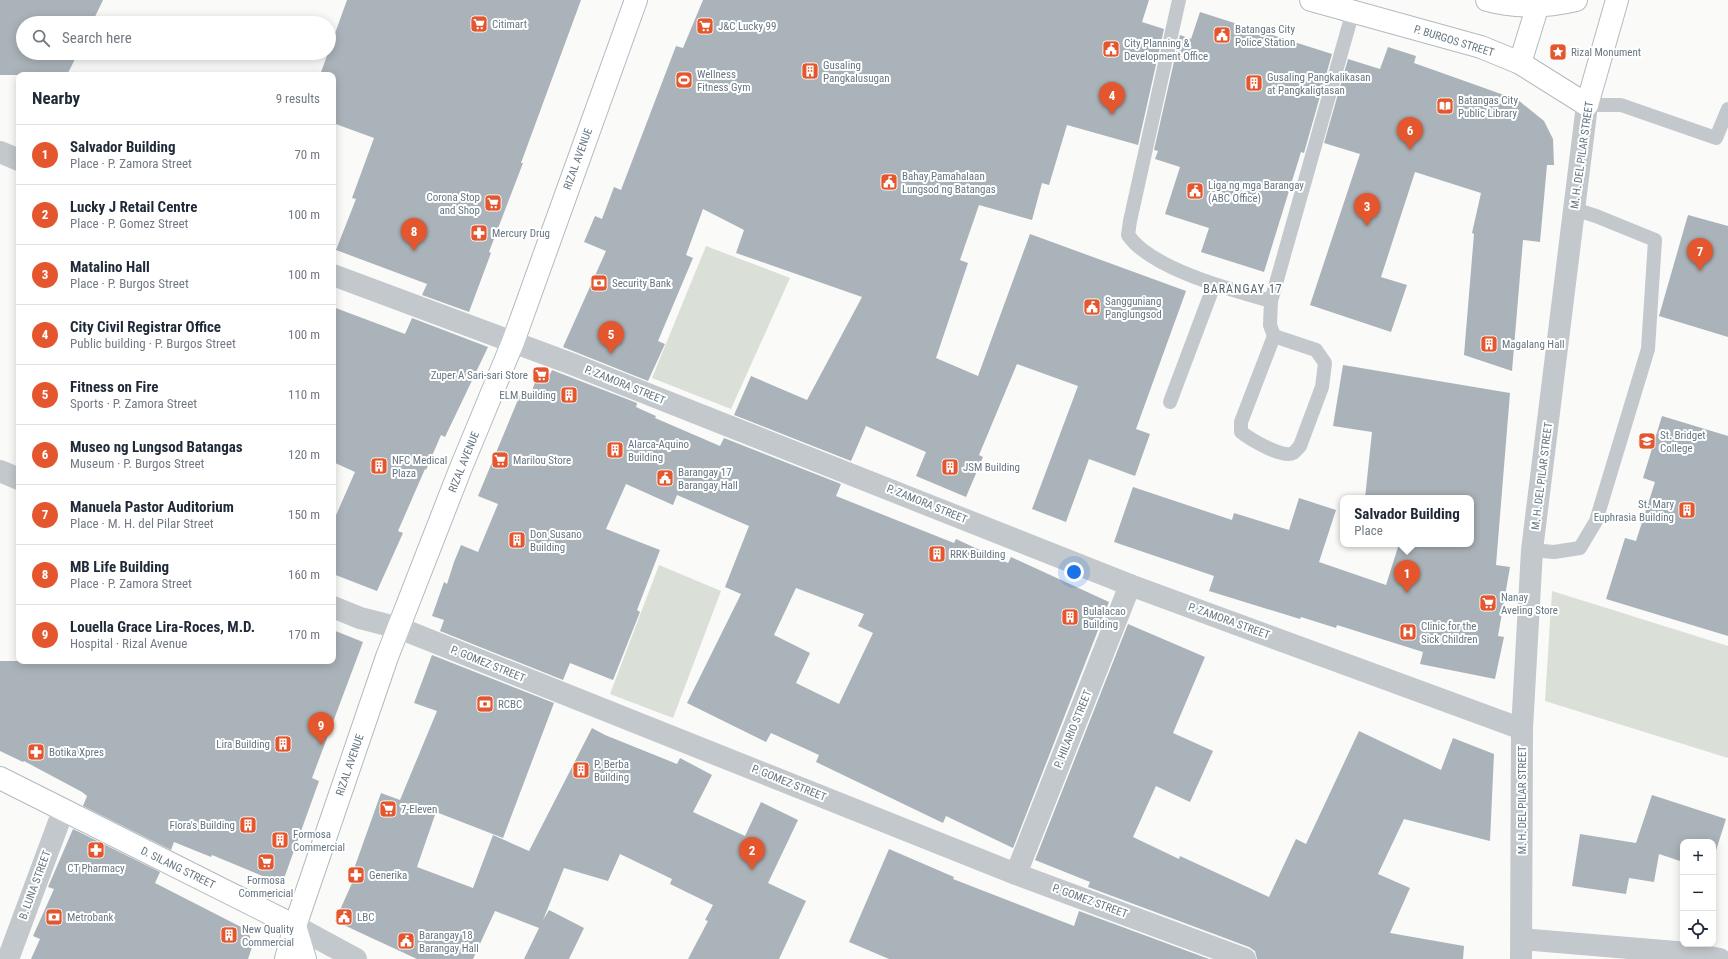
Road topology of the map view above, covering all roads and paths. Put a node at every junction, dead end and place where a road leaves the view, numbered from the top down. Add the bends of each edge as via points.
1 (636, 0) edge
2 (1179, 0) edge
3 (1311, 0) edge
4 (1487, 0) edge
5 (1576, 0) edge
6 (1618, 0) edge
7 (1538, 5) junction
8 (1352, 11) junction
9 (1520, 63) junction
10 (1587, 105) junction
11 (1728, 109) edge
12 (0, 152) edge
13 (16, 159) edge
14 (1574, 209) junction
15 (336, 276) edge
16 (1214, 285) junction
17 (1271, 301) junction
18 (1274, 336) junction
19 (513, 342) junction
20 (1170, 402) dead end
21 (0, 471) edge
22 (16, 478) edge
23 (1532, 550) junction
24 (1130, 585) junction
25 (336, 608) edge
26 (399, 628) junction
27 (1522, 729) junction
28 (0, 778) edge
29 (63, 811) junction
30 (1016, 874) junction
31 (295, 926) junction
32 (1521, 949) edge
33 (8, 959) edge
34 (286, 959) edge
35 (305, 959) edge
36 (356, 959) edge
37 (1245, 959) edge
38 (1720, 959) edge

1 - 19 main road, RIZAL AVENUE
2 - 16 lane via 1128,235 1134,244 1159,260
3 - 8 main road, P. BURGOS STREET
4 - 7 main road via 1522,6
5 - 7 main road
6 - 10 main road, M. H. DEL PILAR STREET
7 - 9 main road
8 - 9 main road, P. BURGOS STREET via 1481,47
8 - 17 lane
9 - 10 main road, P. BURGOS STREET
10 - 11 lane via 1621,105 1716,138
10 - 14 street, M. H. DEL PILAR STREET
12 - 13 street
14 - 23 street, M. H. DEL PILAR STREET
14 - 23 lane via 1655,240 1648,349 1596,521 1580,548 1554,552
15 - 19 street, P. ZAMORA STREET
16 - 17 lane
16 - 20 lane
17 - 18 lane via 1270,325
18 - 18 lane via 1241,422 1241,432 1284,455 1293,453 1300,446 1322,387 1326,363 1316,350
19 - 24 street, P. ZAMORA STREET
19 - 26 main road, RIZAL AVENUE
21 - 22 street
23 - 27 street, M. H. DEL PILAR STREET
24 - 27 street, P. ZAMORA STREET
24 - 30 street, P. HILARIO STREET
25 - 26 street, P. GOMEZ STREET via 360,618
26 - 30 street, P. GOMEZ STREET
26 - 31 main road, RIZAL AVENUE
27 - 32 street, M. H. DEL PILAR STREET
28 - 29 main road, D. SILANG STREET
29 - 31 main road, D. SILANG STREET
29 - 33 street, B. LUNA STREET
30 - 37 street, P. GOMEZ STREET
31 - 34 main road, RIZAL AVENUE
31 - 35 main road
31 - 36 street, D. SILANG STREET
32 - 38 street via 1688,954

